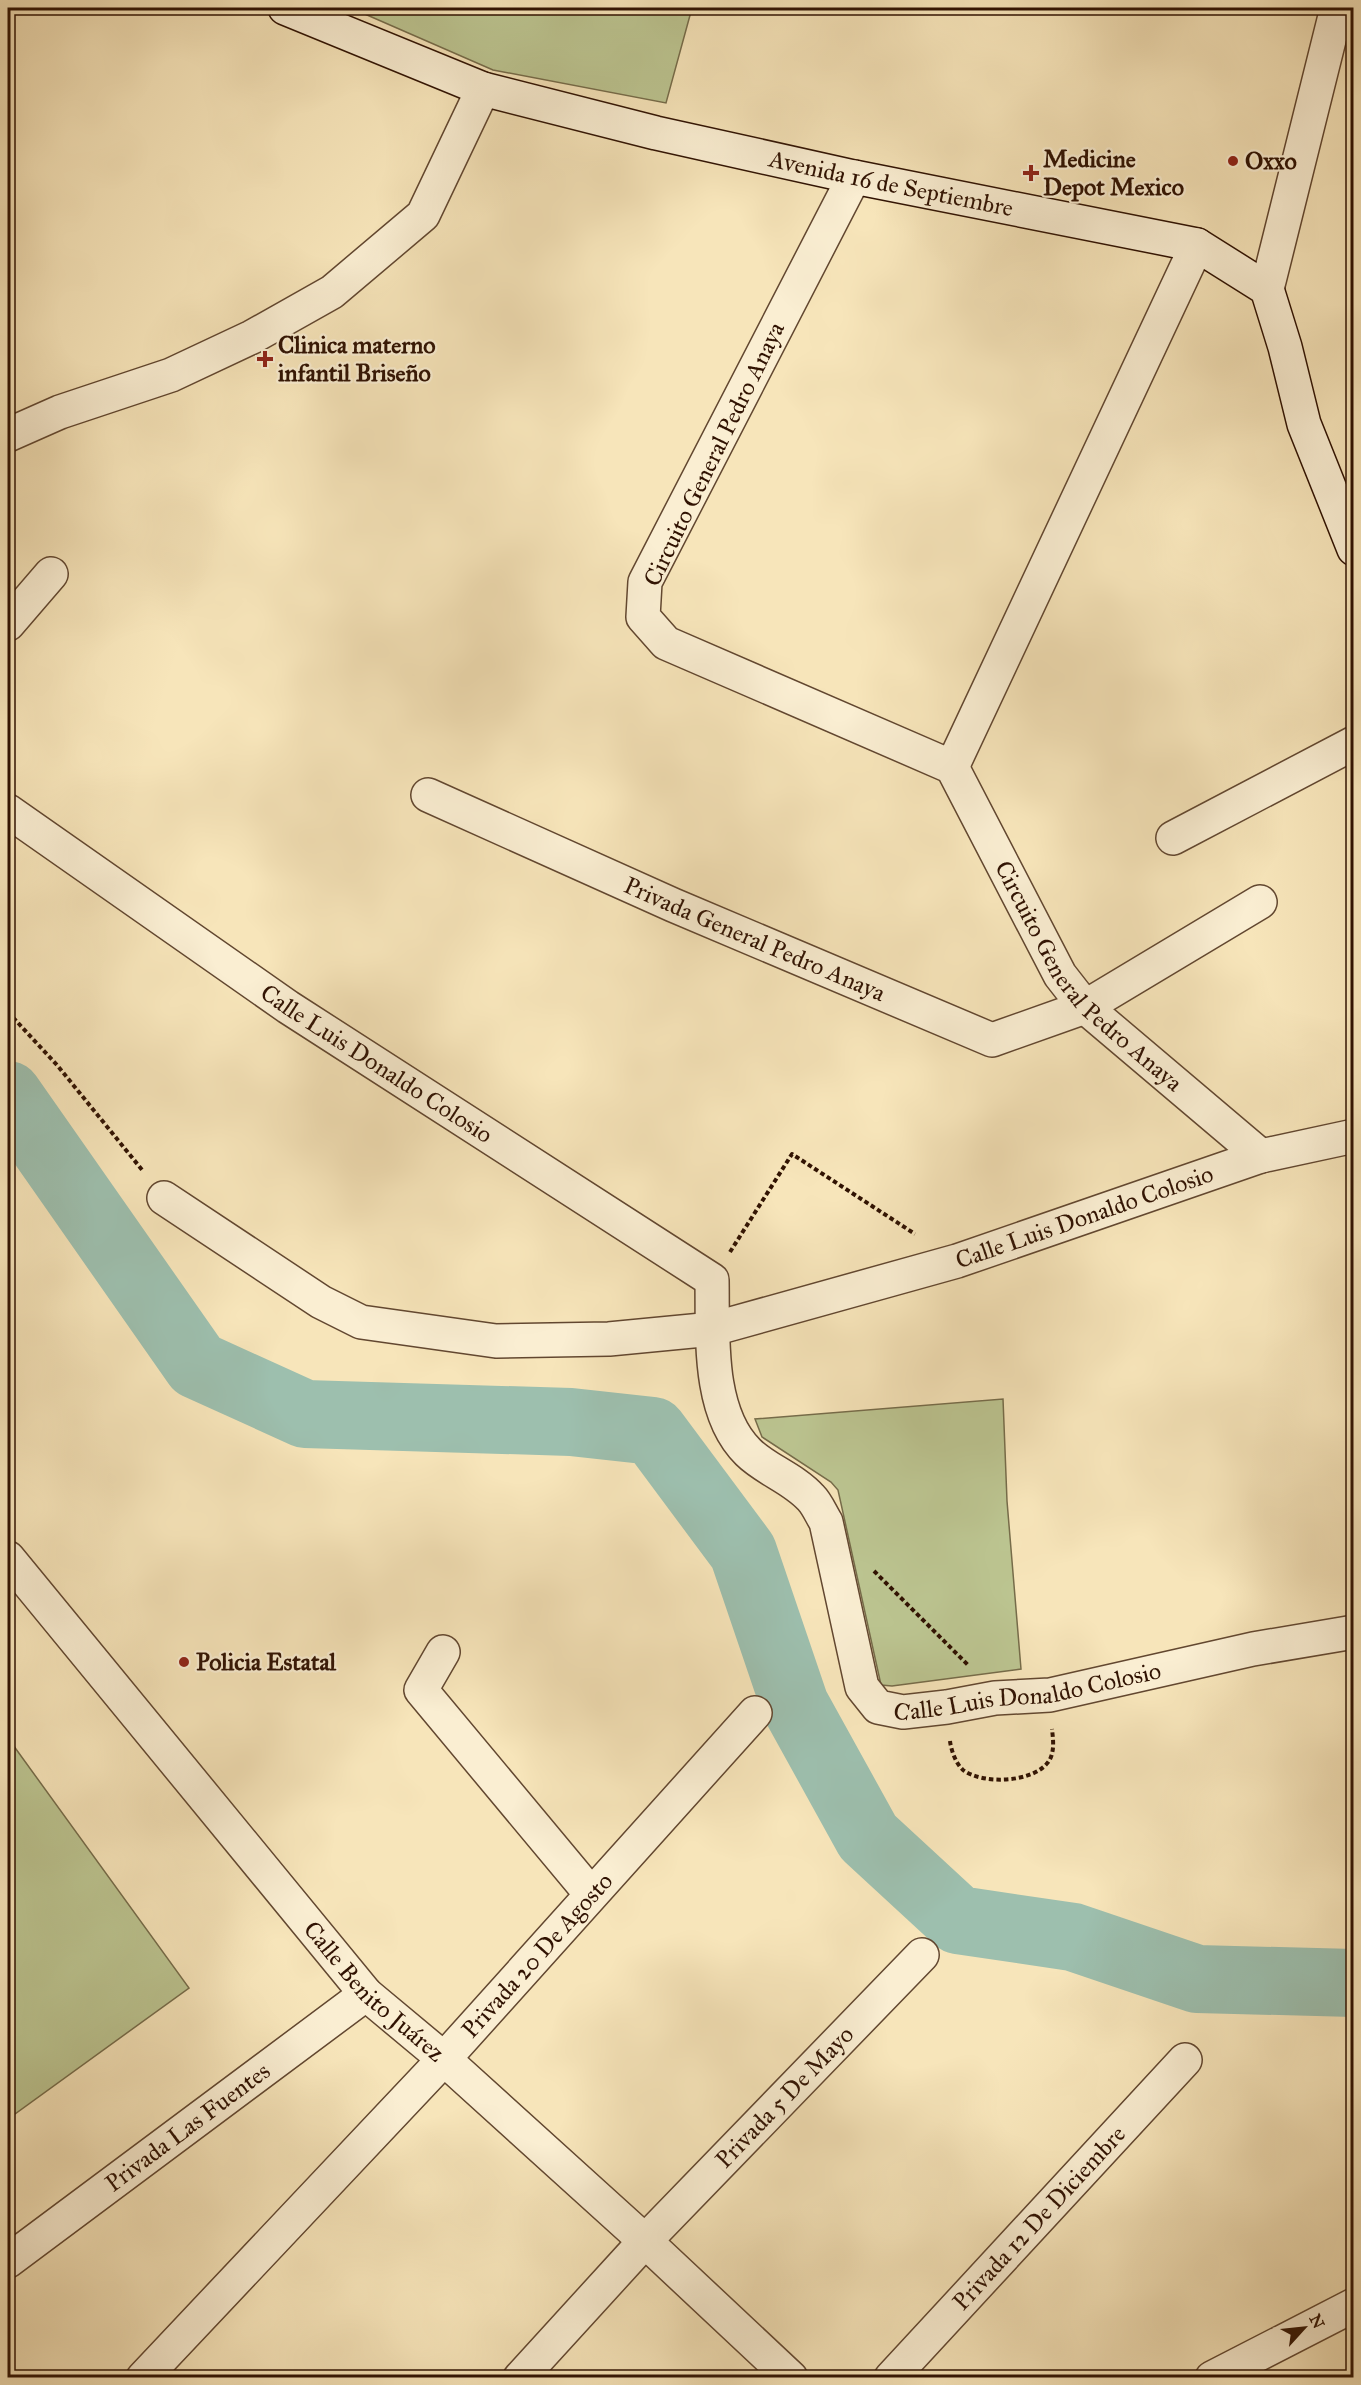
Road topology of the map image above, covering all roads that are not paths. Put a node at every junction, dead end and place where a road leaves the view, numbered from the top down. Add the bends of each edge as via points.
1 (285, 8) edge
2 (1336, 8) edge
3 (483, 89) junction
4 (854, 177) junction
5 (1197, 245) junction
6 (1267, 289) junction
7 (8, 435) edge
8 (1353, 548) edge
9 (51, 574) dead end
10 (8, 624) edge
11 (1353, 743) edge
12 (952, 767) junction
13 (428, 795) dead end
14 (8, 811) edge
15 (1173, 838) dead end
16 (1260, 902) dead end
17 (1085, 1007) junction
18 (1353, 1136) edge
19 (1261, 1156) junction
20 (164, 1198) road end
21 (713, 1329) junction
22 (8, 1558) edge
23 (1353, 1632) edge
24 (443, 1652) dead end
25 (755, 1713) dead end
26 (591, 1894) junction
27 (922, 1955) dead end
28 (366, 1994) junction
29 (444, 2059) junction
30 (1185, 2060) dead end
31 (645, 2241) junction
32 (8, 2261) edge
33 (1353, 2305) edge
34 (143, 2378) edge
35 (520, 2378) edge
36 (791, 2378) edge
37 (891, 2378) edge
38 (1212, 2378) edge

1 - 3 street, Avenida 16 de Septiembre
2 - 6 street
3 - 4 street, Avenida 16 de Septiembre via 656,134
3 - 7 street via 423,215 332,292 252,337 171,375 60,412
4 - 5 street, Avenida 16 de Septiembre
4 - 12 street, Circuito General Pedro Anaya via 645,582 644,617 666,643
5 - 6 street, Avenida 16 de Septiembre
5 - 12 street
6 - 8 street via 1304,424
9 - 10 street
11 - 15 street
12 - 17 street, Circuito General Pedro Anaya via 1060,975
13 - 17 street, Privada General Pedro Anaya via 673,905 992,1040
14 - 21 street, Calle Luis Donaldo Colosio via 288,1007 712,1280
16 - 17 street, Privada General Pedro Anaya
17 - 19 street, Circuito General Pedro Anaya
18 - 19 street, Calle Luis Donaldo Colosio
19 - 21 street, Calle Luis Donaldo Colosio via 957,1261
20 - 21 street, Calle Luis Donaldo Colosio via 321,1302 361,1322 496,1341 609,1339
21 - 23 street, Calle Luis Donaldo Colosio via 718,1397 729,1430 748,1453 812,1498 826,1521 862,1687 878,1707 903,1712 995,1698 1050,1695 1253,1649
22 - 28 street, Calle Benito Juárez
24 - 26 street via 421,1690
25 - 26 street, Privada 20 De Agosto
26 - 29 street, Privada 20 De Agosto
27 - 31 street, Privada 5 De Mayo
28 - 29 street, Calle Benito Juárez
28 - 32 street, Privada Las Fuentes
29 - 31 street, Calle Benito Juárez
29 - 34 street, Privada 20 De Agosto
30 - 37 street, Privada 12 De Diciembre
31 - 35 street, Privada 5 De Mayo
31 - 36 street, Calle Benito Juárez
33 - 38 street

